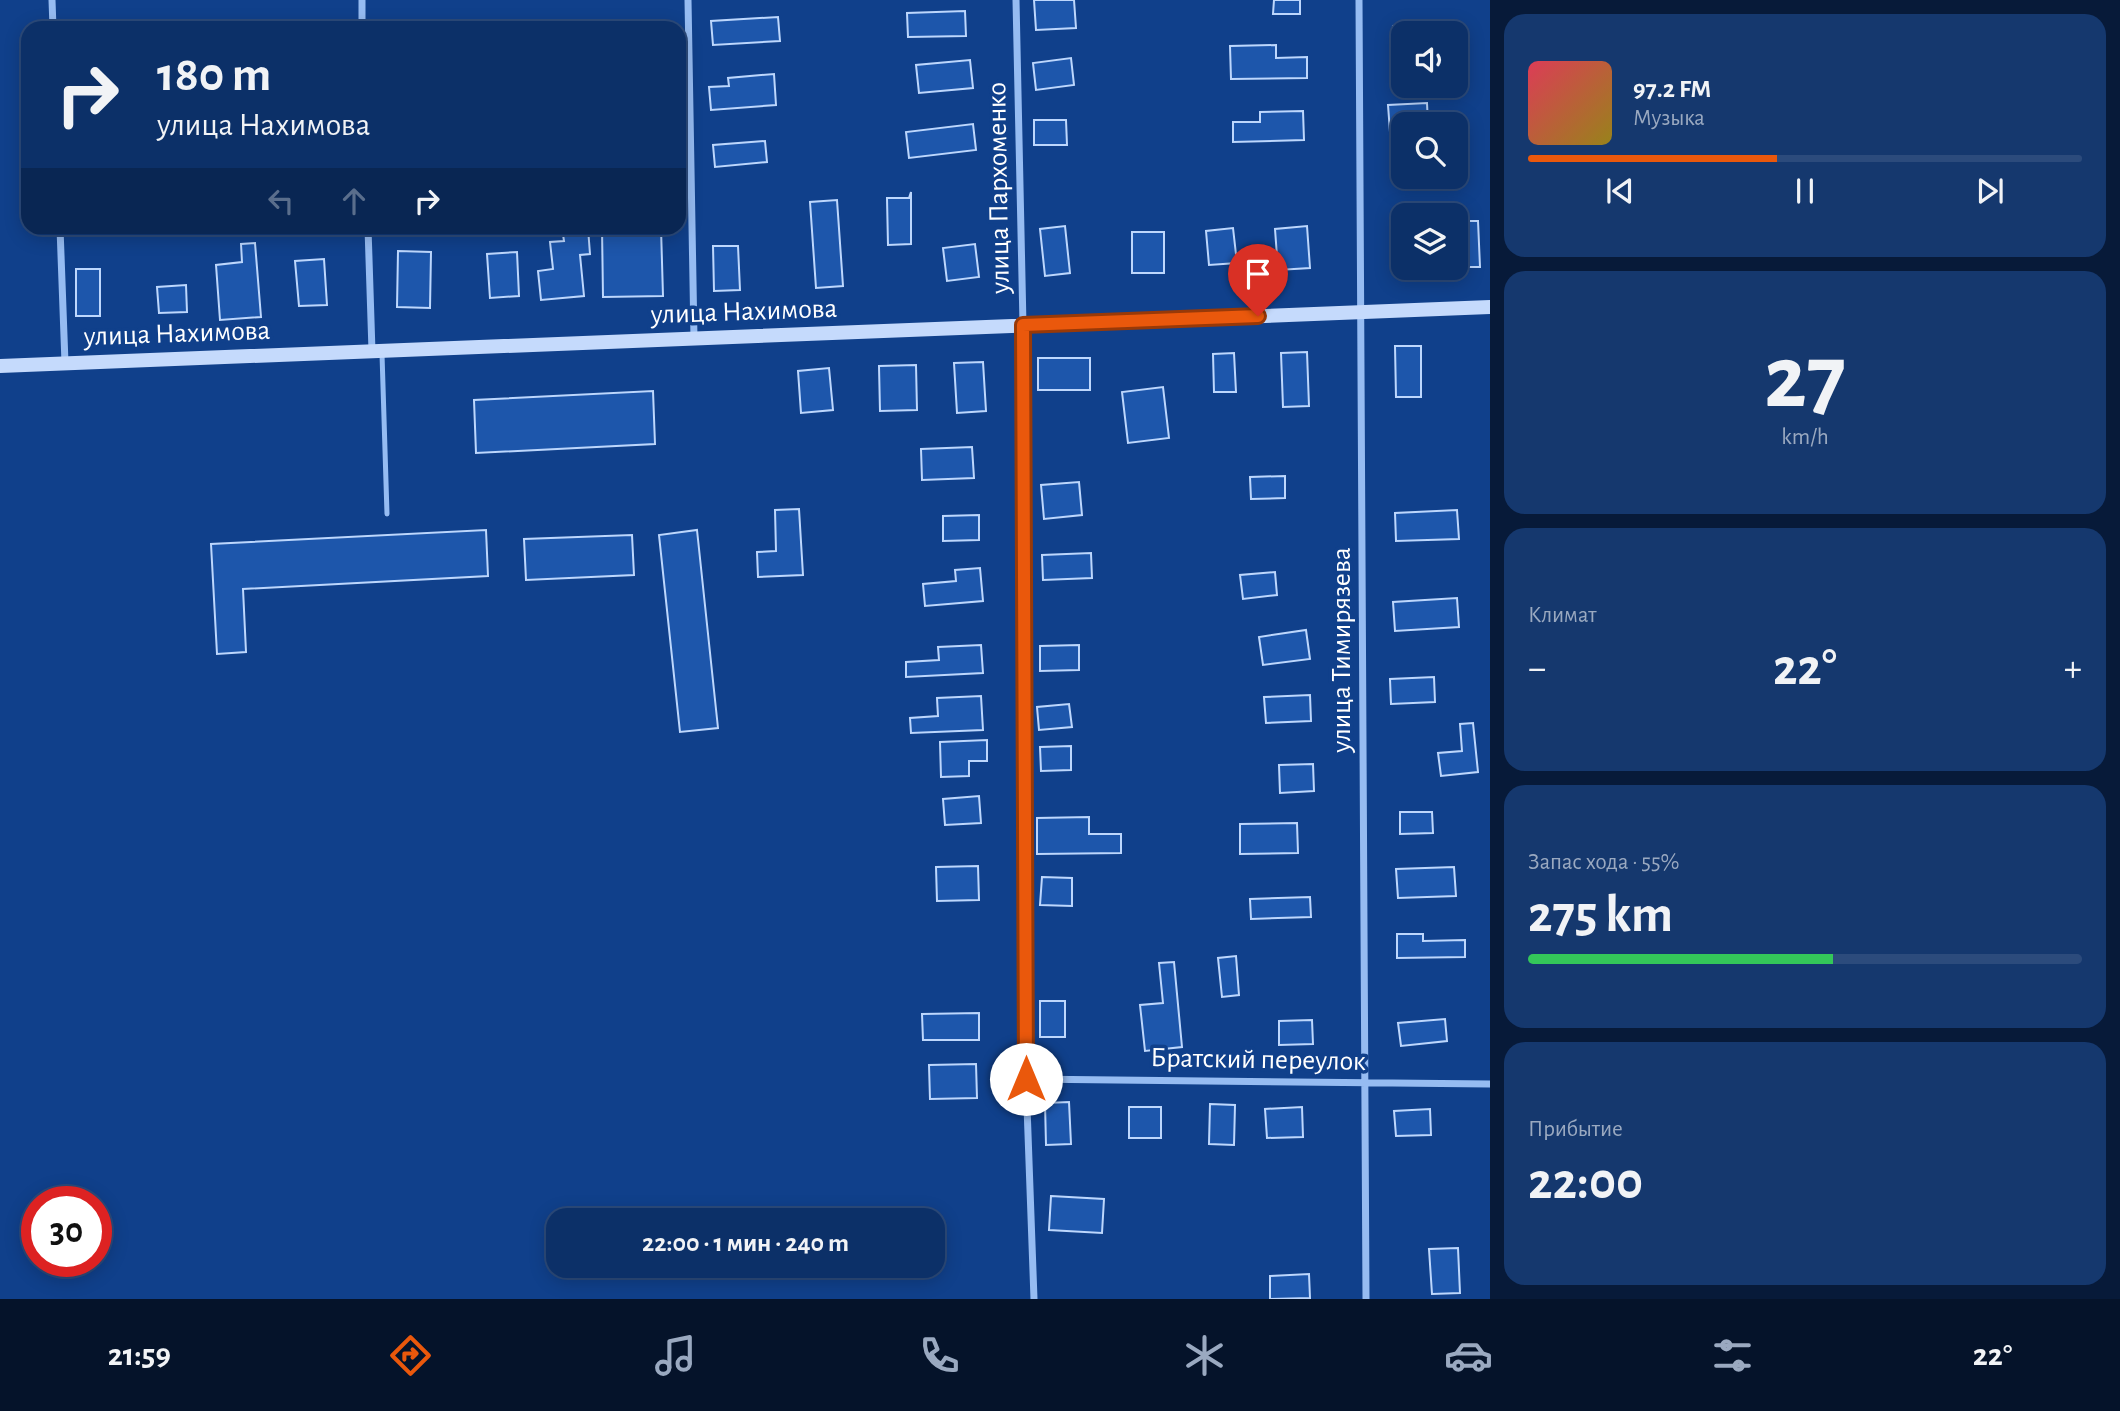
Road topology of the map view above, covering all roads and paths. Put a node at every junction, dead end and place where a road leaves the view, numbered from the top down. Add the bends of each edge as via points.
1 (51, 0) edge
2 (362, 0) edge
3 (688, 0) edge
4 (1016, 0) edge
5 (1359, 0) edge
6 (52, 21) edge
7 (362, 21) edge
8 (60, 235) edge
9 (369, 235) edge
10 (1490, 307) edge
11 (1362, 312) junction
12 (1023, 325) junction
13 (694, 338) junction
14 (377, 351) junction
15 (65, 363) junction
16 (0, 366) edge
17 (387, 514) dead end
18 (1026, 1079) junction
19 (1365, 1082) junction
20 (1490, 1084) edge
21 (1034, 1299) edge
22 (1366, 1299) edge

1 - 6 street
2 - 7 street
3 - 13 street
4 - 12 street, улица Пархоменко
5 - 11 street, улица Тимирязева
8 - 15 street
9 - 14 street
10 - 11 street, улица Нахимова
11 - 12 street, улица Нахимова
11 - 19 street, улица Тимирязева
12 - 13 street, улица Нахимова
12 - 18 street, улица Пархоменко
13 - 14 street, улица Нахимова
14 - 15 street, улица Нахимова
14 - 17 lane
15 - 16 street, улица Нахимова
18 - 19 street, Братский переулок
18 - 21 street, улица Пархоменко
19 - 20 street, Братский переулок
19 - 22 street, улица Тимирязева

